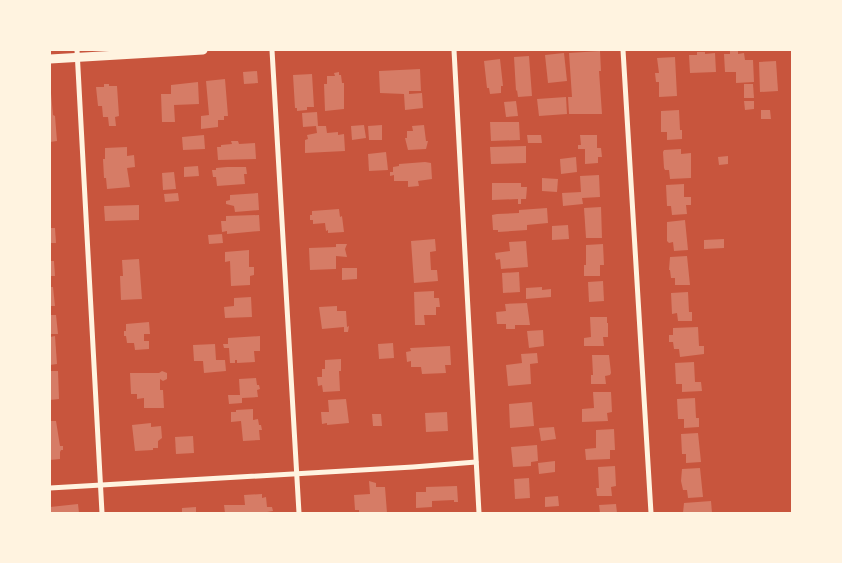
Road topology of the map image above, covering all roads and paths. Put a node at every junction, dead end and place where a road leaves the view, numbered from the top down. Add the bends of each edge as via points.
1 (203, 50) edge
2 (272, 50) edge
3 (454, 50) edge
4 (623, 50) edge
5 (77, 54) edge
6 (50, 59) edge
7 (476, 462) junction
8 (297, 474) junction
9 (100, 485) junction
10 (50, 488) edge
11 (102, 513) edge
12 (299, 513) edge
13 (479, 513) edge
14 (651, 513) edge

1 - 5 street
2 - 8 street
3 - 7 street
4 - 14 street
5 - 6 street
5 - 9 street
7 - 8 street
7 - 13 street
8 - 9 street
8 - 12 street
9 - 10 street
9 - 11 street

